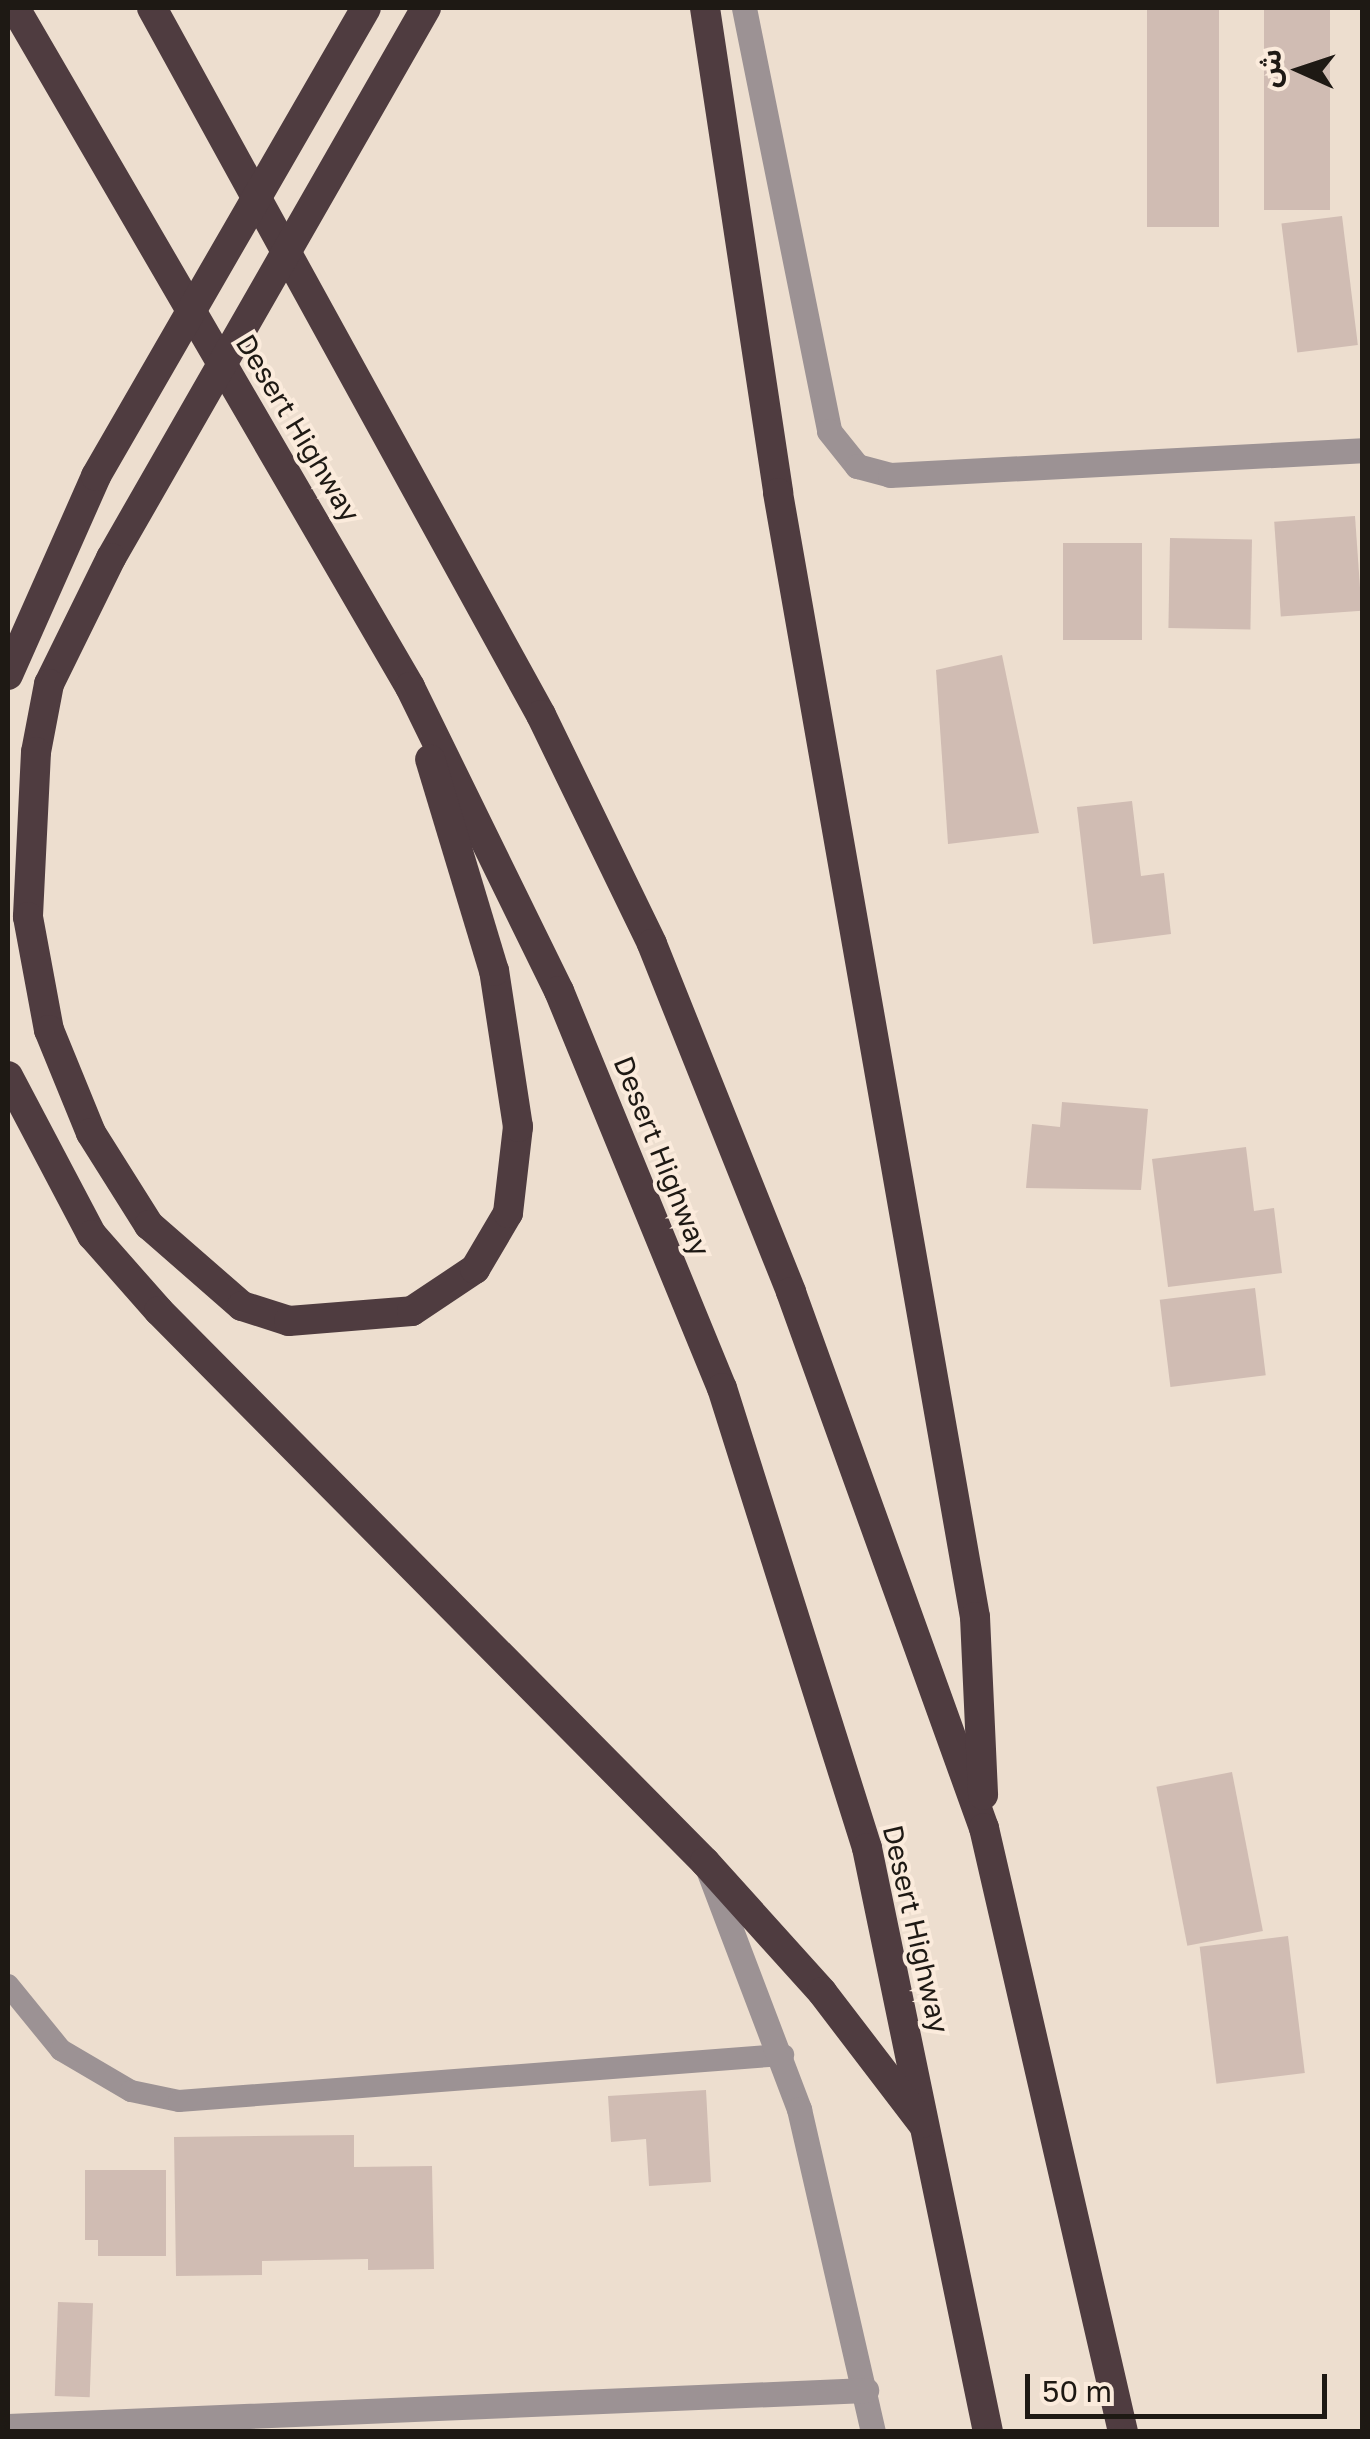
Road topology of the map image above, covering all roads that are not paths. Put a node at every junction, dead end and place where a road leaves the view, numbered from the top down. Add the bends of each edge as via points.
1 (15, 8) edge
2 (152, 8) edge
3 (366, 8) edge
4 (426, 8) edge
5 (704, 8) edge
6 (744, 8) edge
7 (1362, 450) edge
8 (8, 674) edge
9 (410, 687) junction
10 (8, 1076) edge
11 (984, 1828) junction
12 (705, 1862) junction
13 (8, 1985) edge
14 (783, 2055) junction
15 (928, 2130) junction
16 (866, 2390) junction
17 (8, 2426) edge
18 (873, 2432) edge
19 (988, 2432) edge
20 (1122, 2432) edge

1 - 9 highway, Desert Highway
2 - 11 highway via 541,716 652,944 790,1292
3 - 8 highway via 332,77 96,476
4 - 9 highway via 110,558 50,684 36,752 28,917 49,1030 91,1134 149,1225 242,1306 290,1320 412,1311 474,1269 508,1213 518,1126 494,971
5 - 11 highway via 778,493 976,1617
6 - 7 street via 829,431 857,466 890,475
9 - 15 highway, Desert Highway via 559,991 722,1388 867,1848
10 - 12 highway via 92,1235 158,1311
11 - 20 highway
12 - 14 street
12 - 15 highway via 822,1992
13 - 14 lane via 61,2050 130,2091 179,2102
14 - 16 street
15 - 19 highway, Desert Highway
16 - 17 street
16 - 18 street

